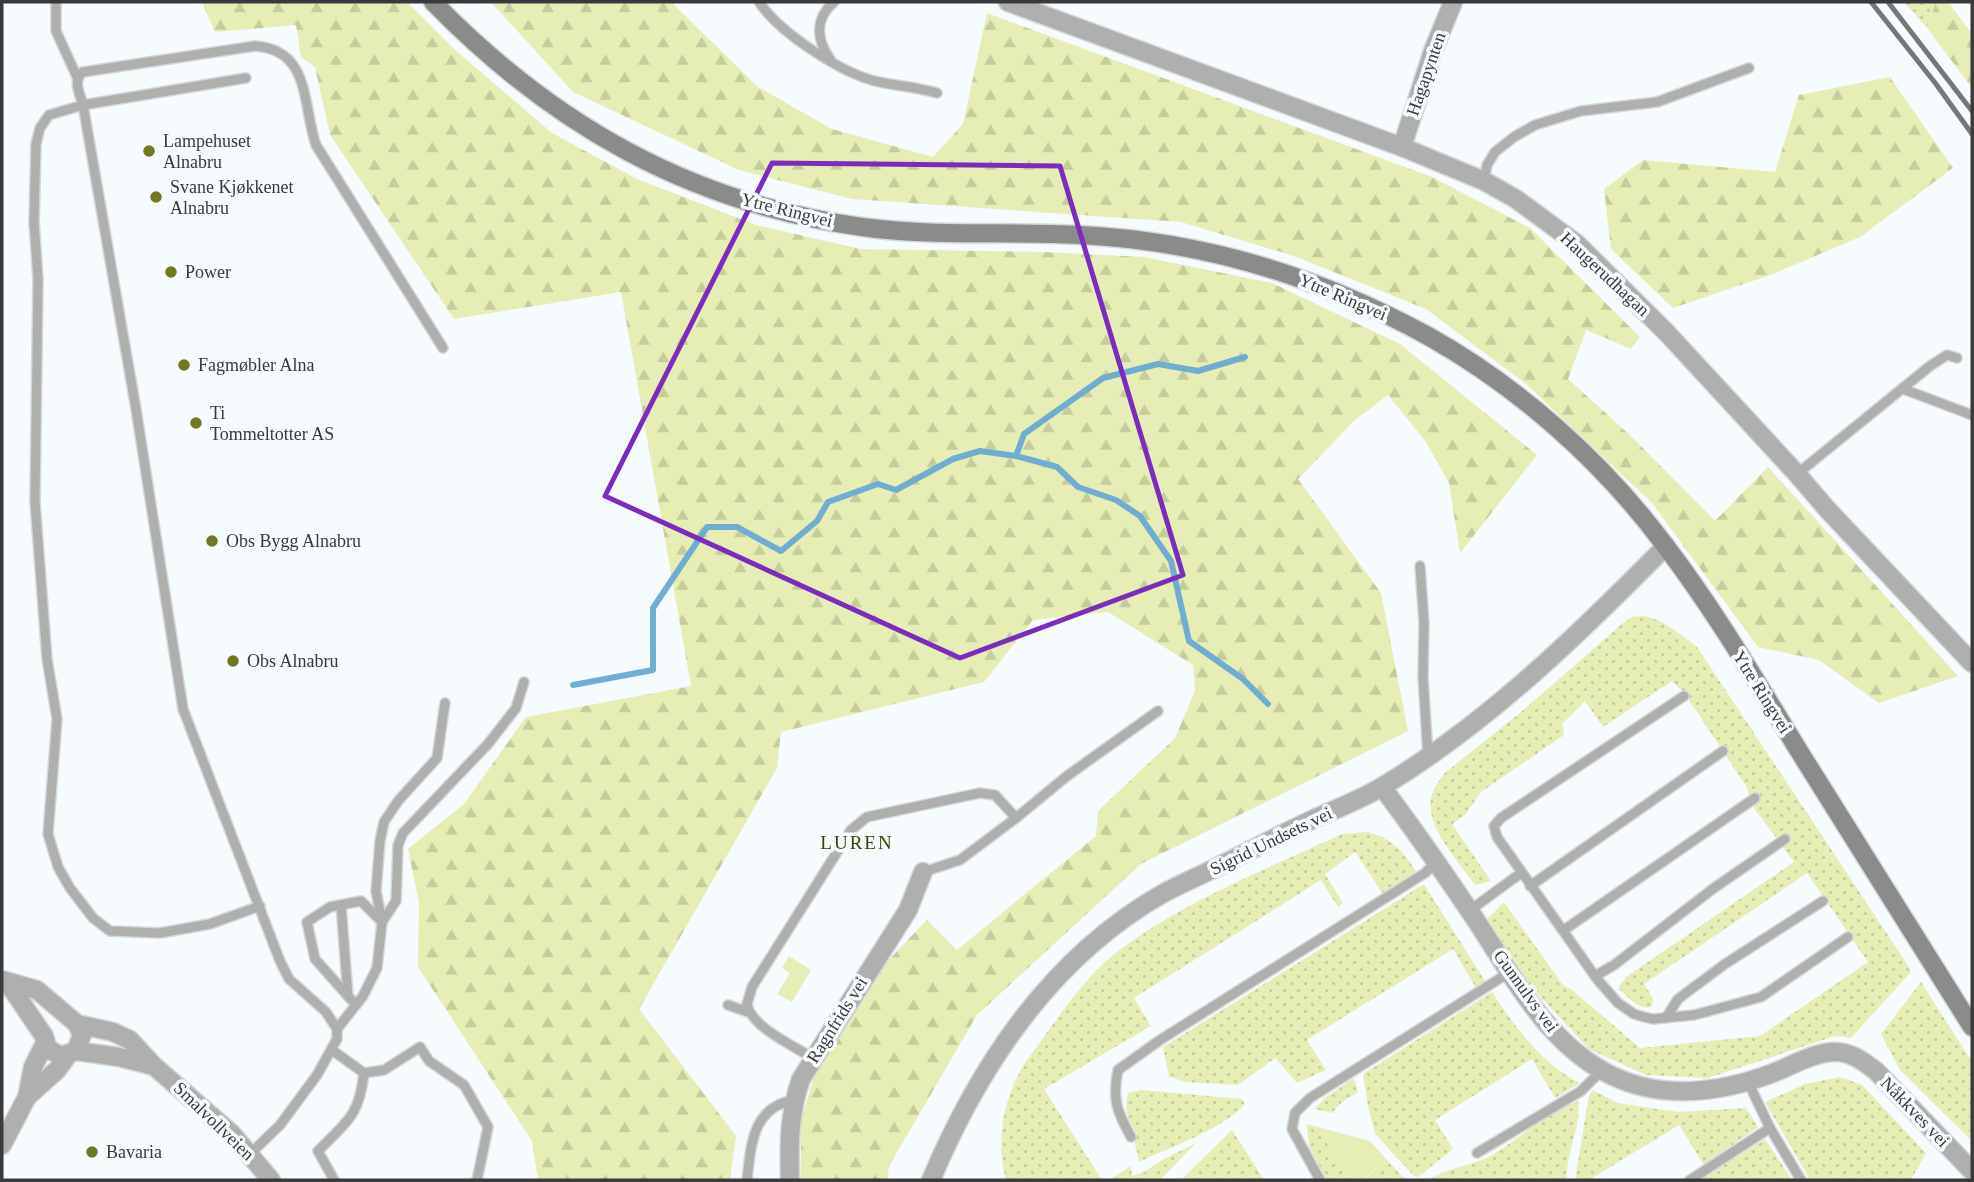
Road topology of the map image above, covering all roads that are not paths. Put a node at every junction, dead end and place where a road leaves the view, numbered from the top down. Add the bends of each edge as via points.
1 (56, 2) edge
2 (433, 2) edge
3 (759, 2) edge
4 (834, 2) edge
5 (1008, 2) edge
6 (1452, 2) edge
7 (839, 67) junction
8 (1749, 68) dead end
9 (77, 77) junction
10 (246, 78) dead end
11 (937, 93) dead end
12 (83, 105) junction
13 (1402, 148) junction
14 (1484, 181) junction
15 (443, 348) dead end
16 (1957, 358) dead end
17 (1903, 390) junction
18 (1972, 415) edge
19 (1797, 474) junction
20 (1666, 546) junction
21 (1420, 566) dead end
22 (1972, 663) edge
23 (524, 682) dead end
24 (1684, 696) dead end
25 (445, 703) dead end
26 (1158, 711) dead end
27 (1723, 751) dead end
28 (1428, 757) junction
29 (1382, 787) junction
30 (1755, 798) dead end
31 (1016, 818) junction
32 (1785, 839) dead end
33 (1436, 862) junction
34 (922, 872) joint
35 (1521, 873) junction
36 (1530, 886) junction
37 (1823, 901) dead end
38 (259, 903) junction
39 (341, 905) junction
40 (1469, 911) junction
41 (383, 922) junction
42 (1564, 930) junction
43 (1848, 937) dead end
44 (1510, 972) junction
45 (1595, 976) junction
46 (5, 982) edge
47 (348, 996) junction
48 (356, 1005) junction
49 (727, 1005) dead end
50 (748, 1012) junction
51 (1666, 1018) junction
52 (73, 1021) junction
53 (1972, 1027) edge
54 (337, 1029) junction
55 (44, 1039) junction
56 (331, 1050) junction
57 (72, 1053) junction
58 (1856, 1057) joint
59 (813, 1058) junction
60 (154, 1066) junction
61 (1601, 1070) junction
62 (365, 1073) junction
63 (1748, 1082) junction
64 (27, 1097) junction
65 (794, 1100) junction
66 (1770, 1128) junction
67 (1131, 1137) dead end
68 (2, 1145) edge
69 (1477, 1153) dead end
70 (250, 1154) junction
71 (1972, 1171) edge
72 (271, 1180) edge
73 (334, 1180) edge
74 (477, 1180) edge
75 (747, 1180) edge
76 (790, 1180) edge
77 (930, 1180) edge
78 (1320, 1180) edge
79 (1690, 1180) edge
80 (1801, 1180) edge

1 - 9 lane via 56,31
2 - 20 main road, Ytre Ringvei via 483,51 563,114 647,162 708,189 806,217 867,228 1156,242 1249,262 1361,303 1450,350 1545,418 1615,485
3 - 7 lane via 787,30
4 - 7 lane via 821,19 819,31 821,44
5 - 13 street, Haugerudhagan
6 - 13 street, Hagapynten
7 - 11 lane via 877,82
8 - 14 lane via 1657,102 1581,111 1535,125 1495,152
9 - 12 lane
9 - 15 lane via 83,72 256,46 278,51 292,61 301,77 316,145
10 - 12 lane
12 - 38 lane via 183,709
12 - 38 lane via 50,115 36,144 35,502 47,660 57,719 48,834 69,888 110,931 160,933 210,923
13 - 14 street, Haugerudhagan
14 - 19 street, Haugerudhagan via 1516,198 1577,244
16 - 17 lane via 1947,355
17 - 18 lane
17 - 19 lane
19 - 22 street, Haugerudhagan
20 - 28 street, Sigrid Undsets vei via 1525,679
20 - 53 main road, Ytre Ringvei via 1730,640
21 - 28 lane
23 - 41 lane via 516,708 488,744 403,833 398,845 396,901
24 - 35 lane via 1496,822 1496,837
25 - 41 lane via 437,758 384,822 376,891
26 - 31 lane
27 - 36 lane
28 - 29 street, Sigrid Undsets vei
29 - 33 street, Gunnulvs vei
29 - 77 street, Sigrid Undsets vei via 1164,893 1093,942 1062,971 1010,1035 958,1120
30 - 42 lane
31 - 34 lane via 960,860
31 - 50 lane via 995,795 980,793 861,820 752,987
32 - 45 lane
33 - 40 street, Gunnulvs vei
33 - 67 lane via 1118,1070 1114,1091
34 - 59 street, Ragnfrids vei via 908,910
35 - 36 lane
35 - 40 lane
36 - 42 lane
37 - 51 lane via 1678,999
38 - 54 lane via 289,979 320,1005
39 - 41 lane via 361,901
39 - 47 lane
39 - 47 lane via 307,922 315,959
40 - 44 street, Gunnulvs vei
41 - 48 lane via 377,968
42 - 45 lane
43 - 51 lane via 1761,997
44 - 61 street, Gunnulvs vei via 1552,1030
44 - 78 lane via 1310,1098 1295,1113 1292,1129
45 - 51 lane via 1633,1014
46 - 52 street, Smalvollveien via 37,990
46 - 55 street, Smalvollveien
47 - 48 lane
48 - 54 lane
49 - 50 lane
50 - 59 lane
52 - 55 street via 55,1019 45,1029
52 - 57 street via 82,1035
52 - 60 street, Smalvollveien via 130,1040
54 - 56 lane
55 - 57 street, Smalvollveien via 54,1054
55 - 64 street
56 - 62 lane
56 - 70 lane via 281,1125
57 - 60 street, Smalvollveien via 120,1057
57 - 64 street
58 - 63 street, Gunnulvs vei via 1845,1052 1822,1054
58 - 71 street, Nåkkves vei
59 - 65 street, Ragnfrids vei
60 - 70 street, Smalvollveien
61 - 63 street, Gunnulvs vei via 1668,1091 1714,1090
61 - 69 lane via 1581,1091
62 - 73 lane via 356,1112 318,1151
62 - 74 lane via 384,1070 420,1047 429,1061 464,1085 488,1127
63 - 66 lane
64 - 68 street
65 - 75 lane via 782,1102 762,1118 755,1131
65 - 76 street, Ragnfrids vei
66 - 79 lane
66 - 80 lane
70 - 72 street, Smalvollveien

